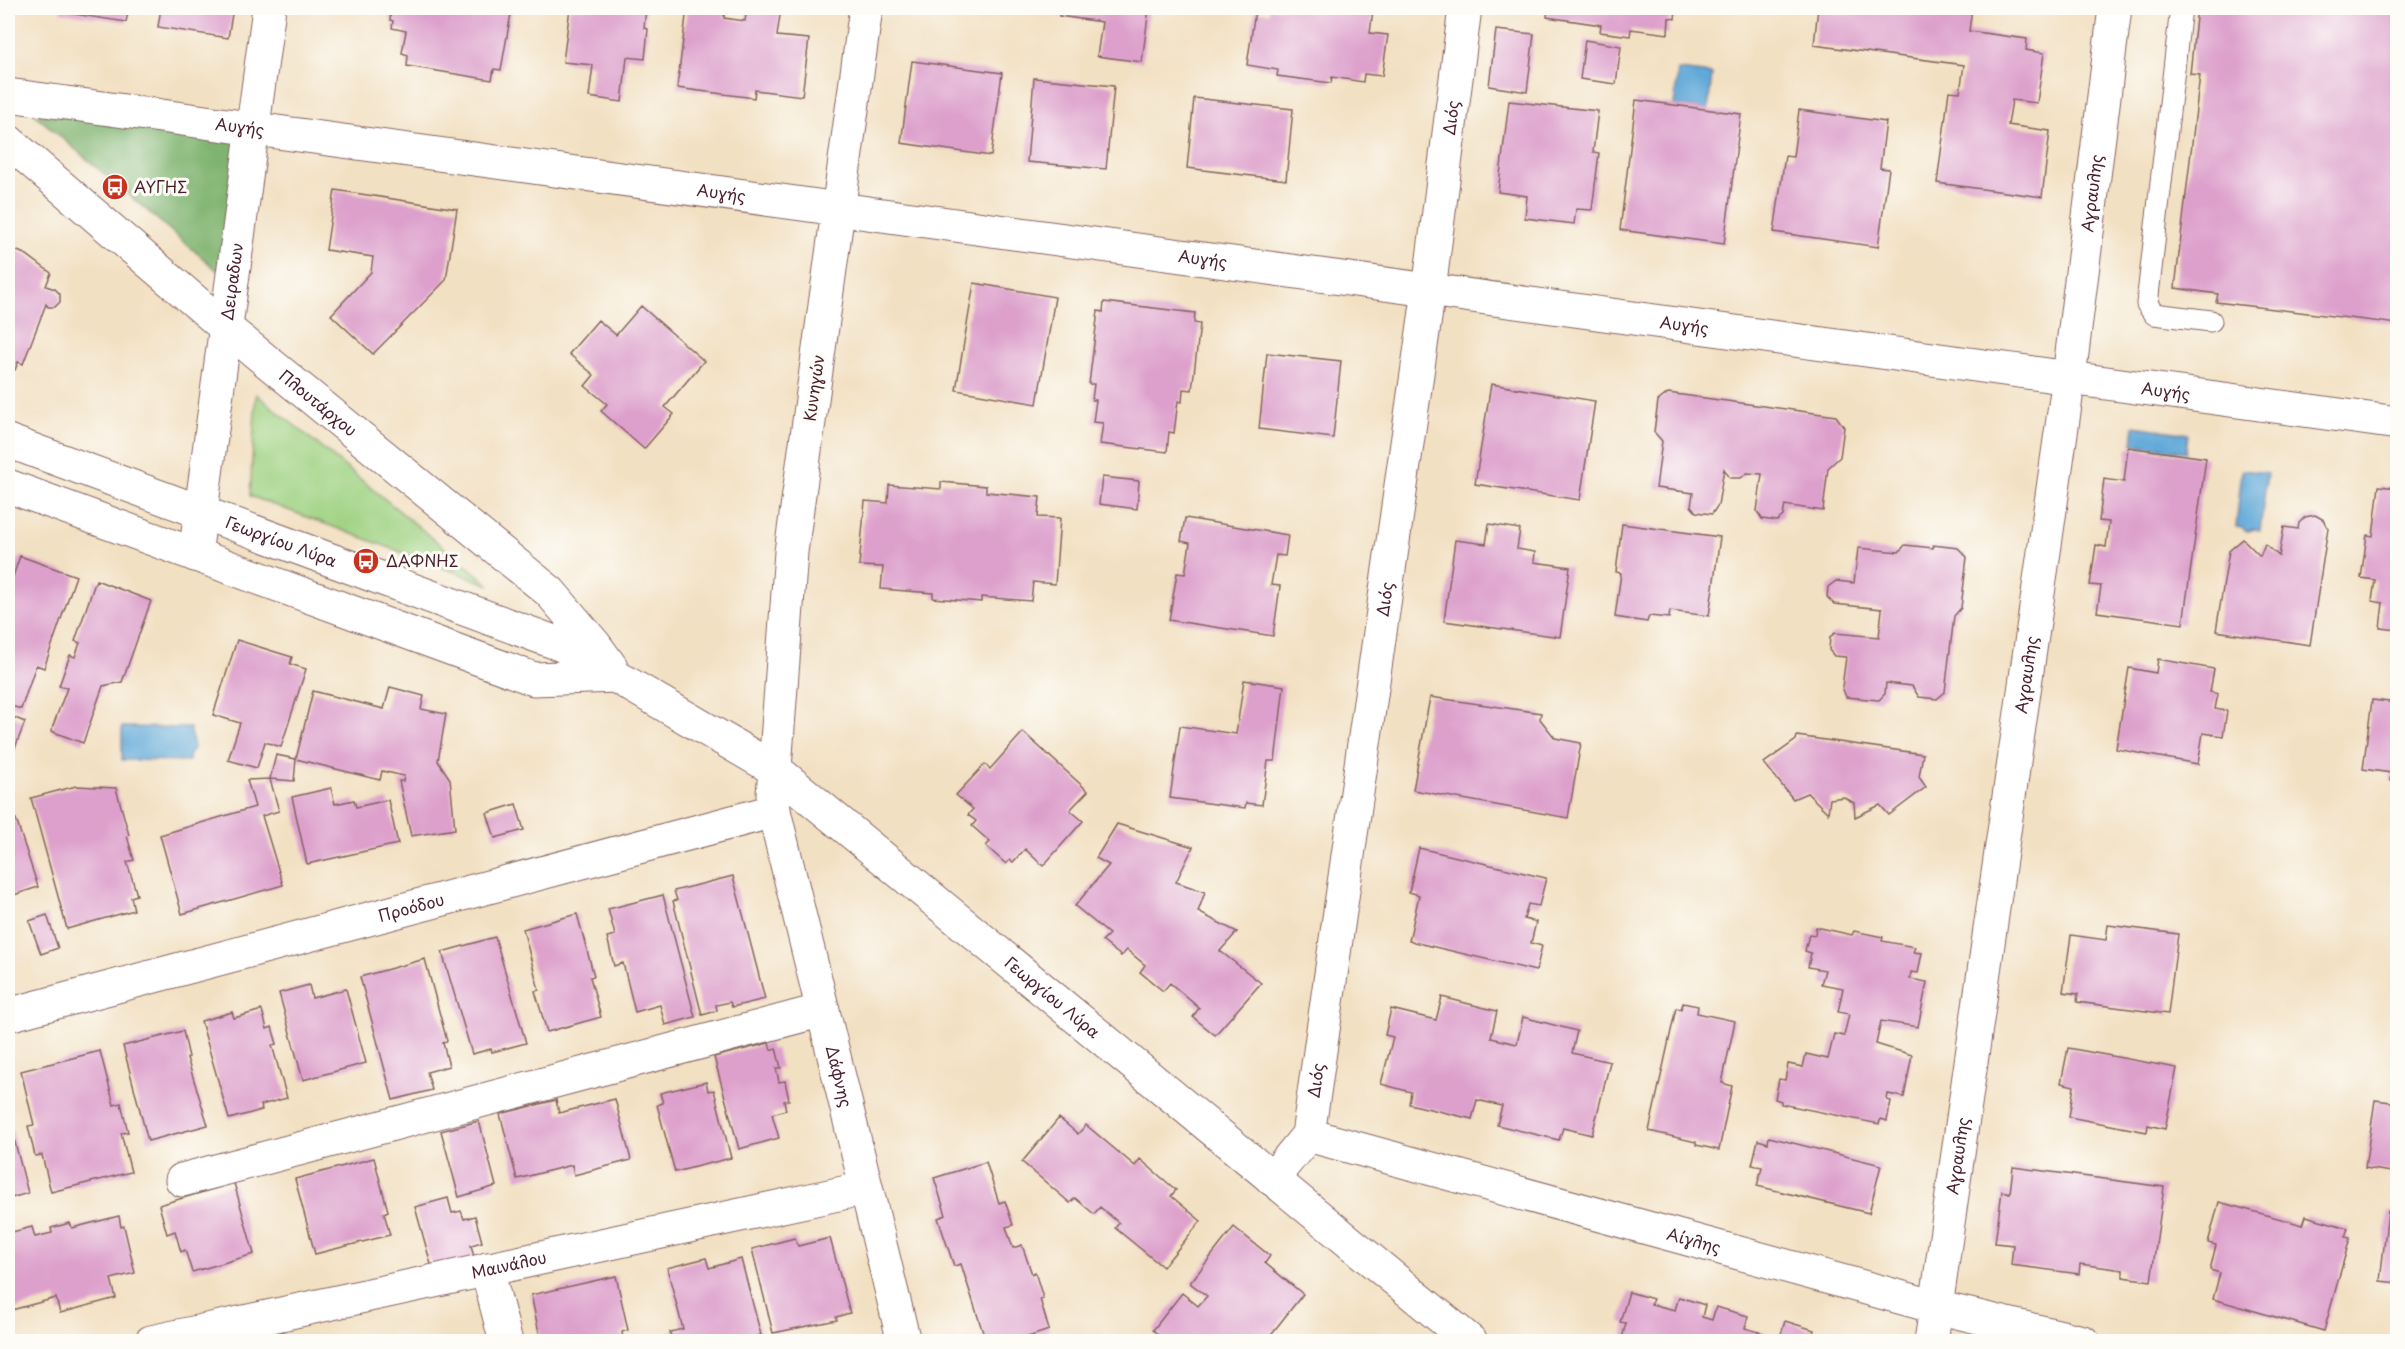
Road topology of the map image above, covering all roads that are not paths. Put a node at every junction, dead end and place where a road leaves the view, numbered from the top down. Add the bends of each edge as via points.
1 (269, 8) edge
2 (866, 8) edge
3 (1465, 8) edge
4 (2115, 8) edge
5 (2181, 8) edge
6 (8, 95) edge
7 (253, 128) junction
8 (8, 141) edge
9 (839, 209) junction
10 (1429, 290) junction
11 (2211, 321) dead end
12 (226, 328) junction
13 (2069, 377) junction
14 (2397, 423) edge
15 (8, 441) edge
16 (8, 486) edge
17 (201, 513) junction
18 (195, 555) junction
19 (616, 676) junction
20 (776, 770) junction
21 (774, 811) junction
22 (824, 1010) junction
23 (8, 1015) edge
24 (1308, 1135) junction
25 (1272, 1179) junction
26 (182, 1180) dead end
27 (867, 1188) junction
28 (487, 1269) junction
29 (1936, 1307) junction
30 (150, 1341) edge
31 (506, 1341) edge
32 (904, 1341) edge
33 (1471, 1341) edge
34 (1931, 1341) edge
35 (2083, 1341) edge

1 - 7 street, Δειραδων
2 - 9 street, Κυνηγών
3 - 10 street, Διός
4 - 13 street, Αγραυλης
5 - 11 lane via 2147,304 2154,314
6 - 7 street, Αυγής
7 - 9 street, Αυγής
7 - 12 street, Δειραδων
8 - 12 street, Πλουτάρχου
9 - 10 street, Αυγής
9 - 20 street, Κυνηγών via 791,552
10 - 13 street, Αυγής
10 - 24 street, Διός
12 - 17 street, Δειραδων
12 - 19 street, Πλουτάρχου via 550,592 596,645
13 - 14 street, Αυγής
13 - 29 street, Αγραυλης
15 - 17 street, Γεωργίου Λύρα
16 - 18 street
17 - 18 street, Δειραδων
17 - 19 street, Γεωργίου Λύρα via 562,645
18 - 19 street via 534,679
19 - 20 street, Γεωργίου Λύρα
20 - 21 street
20 - 25 street, Γεωργίου Λύρα
21 - 22 street, Δάφνης
21 - 23 street, Προόδου
22 - 26 street
22 - 27 street, Δάφνης
24 - 25 street
24 - 29 street, Αίγλης
25 - 33 street, Γεωργίου Λύρα
27 - 28 street, Μαινάλου
27 - 32 street, Δάφνης
28 - 30 street, Μαινάλου
28 - 31 street
29 - 34 street, Αγραυλης
29 - 35 street, Αίγλης

